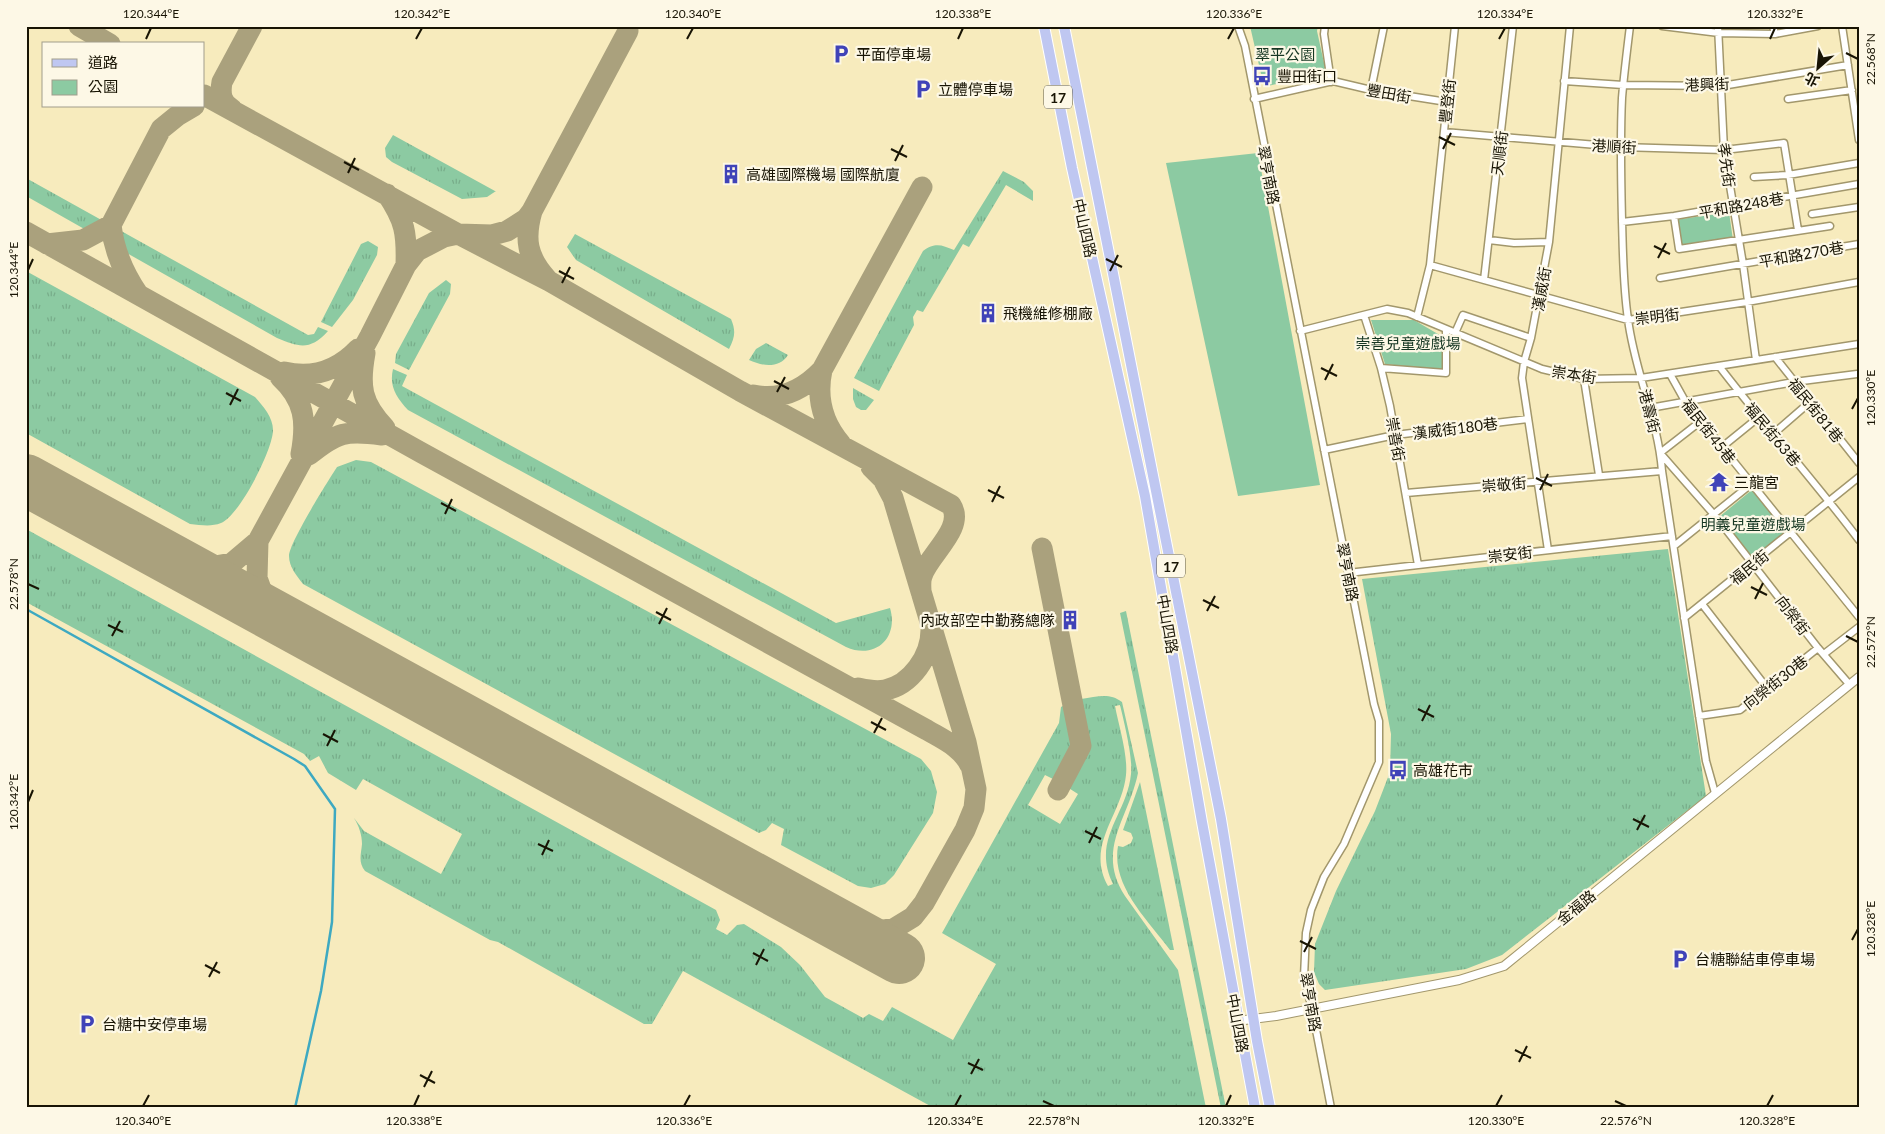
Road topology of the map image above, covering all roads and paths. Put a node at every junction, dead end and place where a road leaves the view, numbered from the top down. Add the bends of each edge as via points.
1 (1044, 26) edge
2 (1064, 26) edge
3 (1238, 26) edge
4 (1325, 26) edge
5 (1384, 26) edge
6 (1455, 26) edge
7 (1513, 26) edge
8 (1570, 26) edge
9 (1630, 26) edge
10 (1662, 26) edge
11 (1773, 26) edge
12 (1818, 26) edge
13 (1842, 26) edge
14 (1719, 30) edge
15 (1775, 34) junction
16 (1848, 65) junction
17 (1564, 81) junction
18 (1331, 82) junction
19 (1623, 85) junction
20 (1722, 86) junction
21 (1371, 90) junction
22 (1852, 90) junction
23 (1254, 99) junction
24 (1788, 99) dead end
25 (1447, 102) junction
26 (1444, 132) junction
27 (1501, 138) junction
28 (1859, 140) edge
29 (1558, 142) junction
30 (1620, 147) junction
31 (1724, 150) junction
32 (1859, 163) edge
33 (1788, 175) junction
34 (1754, 177) dead end
35 (1859, 184) edge
36 (1791, 196) junction
37 (1733, 206) junction
38 (1859, 207) edge
39 (1812, 214) dead end
40 (1674, 216) junction
41 (1622, 222) junction
42 (1830, 226) dead end
43 (1798, 230) junction
44 (1489, 240) junction
45 (1739, 240) junction
46 (1549, 242) junction
47 (1859, 244) edge
48 (1743, 264) junction
49 (1430, 265) junction
50 (1660, 278) dead end
51 (1484, 280) junction
52 (1859, 282) edge
53 (1540, 295) junction
54 (1747, 302) junction
55 (1364, 315) junction
56 (1417, 317) junction
57 (1628, 320) junction
58 (1300, 330) junction
59 (1446, 330) junction
60 (1455, 333) junction
61 (1531, 338) junction
62 (1859, 344) edge
63 (1774, 357) junction
64 (1756, 360) junction
65 (1524, 362) junction
66 (1719, 366) junction
67 (1381, 368) junction
68 (1670, 374) junction
69 (1857, 374) dead end
70 (1641, 378) junction
71 (1584, 379) junction
72 (1794, 382) junction
73 (1739, 392) junction
74 (1685, 401) junction
75 (1810, 402) junction
76 (1650, 408) junction
77 (1759, 417) junction
78 (1528, 420) junction
79 (1701, 421) junction
80 (1773, 434) junction
81 (1395, 435) junction
82 (1722, 447) junction
83 (1324, 450) junction
84 (1660, 453) junction
85 (1859, 463) edge
86 (1662, 471) junction
87 (1599, 475) junction
88 (1859, 476) edge
89 (1539, 481) junction
90 (1750, 485) junction
91 (1406, 493) junction
92 (1829, 500) junction
93 (1713, 514) junction
94 (1791, 532) junction
95 (1672, 536) junction
96 (1859, 540) edge
97 (1674, 546) junction
98 (1548, 550) junction
99 (1753, 563) junction
100 (1418, 565) junction
101 (1348, 573) junction
102 (1702, 604) junction
103 (1859, 617) edge
104 (1684, 618) junction
105 (1859, 626) edge
106 (1818, 648) junction
107 (1824, 654) junction
108 (1859, 677) edge
109 (1849, 684) junction
110 (1767, 688) junction
111 (1699, 716) junction
112 (1715, 793) junction
113 (1312, 1009) junction
114 (1254, 1018) junction
115 (1238, 1021) junction
116 (1254, 1108) edge
117 (1270, 1108) edge
118 (1331, 1108) edge

1 - 115 main road, 中山四路 / 17 via 1145,496
2 - 114 main road, 中山四路 / 17 via 1221,819
3 - 23 street, 翠亨南路 via 1245,46
4 - 18 street
5 - 21 street
6 - 25 street, 豐登街
7 - 27 street, 天順街
8 - 17 street, 漢威街
9 - 19 street, 港壽街
10 - 14 street
11 - 15 street
12 - 15 street
13 - 16 street
14 - 15 street
14 - 20 street, 孝先街
16 - 20 street, 港興街
16 - 22 street
17 - 19 street, 港興街
17 - 29 street, 漢威街
18 - 21 street, 豐田街
18 - 23 street, 豐田街
19 - 20 street, 港興街
19 - 30 street, 港壽街
20 - 31 street, 孝先街
21 - 25 street, 豐田街
22 - 24 street
22 - 28 street
23 - 58 street, 翠亨南路
25 - 26 street, 豐登街
26 - 27 street, 港順街
26 - 49 street, 豐登街
27 - 29 street, 港順街
27 - 44 street, 天順街
29 - 30 street, 港順街
29 - 46 street, 漢威街
30 - 31 street, 港順街
30 - 41 street, 港壽街
31 - 33 street, 港順街 via 1784,143
31 - 37 street, 孝先街
32 - 33 street
33 - 34 street
33 - 36 street
35 - 36 street, 平和路248巷
36 - 37 street, 平和路248巷
36 - 43 street
37 - 40 street, 平和路248巷
37 - 45 street, 孝先街
38 - 39 street
40 - 41 street, 平和路248巷
40 - 45 street via 1679,248
41 - 57 street, 港壽街
42 - 43 street
43 - 45 street
44 - 46 street
44 - 51 street, 天順街
45 - 48 street, 孝先街
46 - 53 street, 漢威街
47 - 48 street, 平和路270巷
48 - 50 street, 平和路270巷
48 - 54 street, 孝先街
49 - 51 street, 崇明街
49 - 56 street, 豐登街
51 - 53 street, 崇明街
52 - 54 street, 崇明街
53 - 57 street, 崇明街
53 - 61 street, 漢威街
54 - 57 street, 崇明街
54 - 64 street, 孝先街
55 - 56 street, 崇本街 via 1387,309
55 - 58 street, 崇本街
55 - 67 street, 崇善街
56 - 59 street, 崇本街
57 - 70 street, 港壽街
58 - 83 street, 翠亨南路
59 - 60 street, 崇本街
59 - 67 street via 1446,373
60 - 61 street via 1463,315
60 - 65 street, 崇本街
61 - 65 street, 漢威街
62 - 63 street, 崇本街
63 - 64 street, 崇本街
63 - 72 street, 福民街81巷
64 - 66 street, 崇本街
65 - 71 street, 崇本街
65 - 78 street, 漢威街 via 1522,378
66 - 68 street, 崇本街
66 - 73 street, 福民街63巷
67 - 81 street, 崇善街
68 - 70 street, 崇本街
68 - 74 street, 福民街45巷
69 - 72 street
70 - 71 street, 崇本街
70 - 76 street, 港壽街
71 - 87 street
72 - 73 street
72 - 75 street, 福民街81巷
73 - 74 street
73 - 77 street, 福民街63巷
74 - 76 street
74 - 79 street, 福民街45巷
75 - 80 street
75 - 85 street, 福民街81巷
76 - 84 street, 港壽街
77 - 80 street, 福民街63巷
77 - 82 street
78 - 81 street, 漢威街180巷
78 - 89 street, 漢威街
79 - 82 street, 福民街45巷
79 - 84 street
80 - 92 street, 福民街63巷
81 - 83 street, 漢威街180巷
81 - 91 street, 崇善街
82 - 90 street, 福民街45巷
83 - 101 street, 翠亨南路
84 - 86 street, 港壽街
84 - 93 street, 向榮街
86 - 87 street, 崇敬街
86 - 95 street, 港壽街
87 - 89 street, 崇敬街
88 - 92 street, 福民街
89 - 91 street, 崇敬街
89 - 98 street, 漢威街
90 - 93 street
90 - 94 street, 福民街45巷
91 - 100 street, 崇善街
92 - 94 street, 福民街
92 - 96 street, 福民街63巷
93 - 97 street
93 - 99 street, 向榮街
94 - 99 street, 福民街
94 - 103 street, 福民街45巷
95 - 97 street, 港壽街
95 - 98 street, 崇安街
97 - 104 street, 港壽街
98 - 100 street, 崇安街
99 - 102 street, 福民街
99 - 106 street, 向榮街
100 - 101 street, 崇安街
101 - 113 street, 翠亨南路 via 1379,721 1379,762 1311,910 1304,977
102 - 104 street, 福民街
102 - 110 street
104 - 111 street, 港壽街
105 - 107 street
106 - 107 street, 向榮街
106 - 110 street, 向榮街30巷
107 - 109 street, 向榮街
108 - 109 street, 金福路
109 - 112 street, 金福路
110 - 111 street, 向榮街30巷 via 1740,710
111 - 112 street, 港壽街
112 - 113 street, 金福路 via 1504,966 1459,980
113 - 114 street, 金福路
113 - 118 street, 翠亨南路
114 - 115 street, 金福路
114 - 117 main road, 中山四路 / 17
115 - 116 main road, 中山四路 / 17

